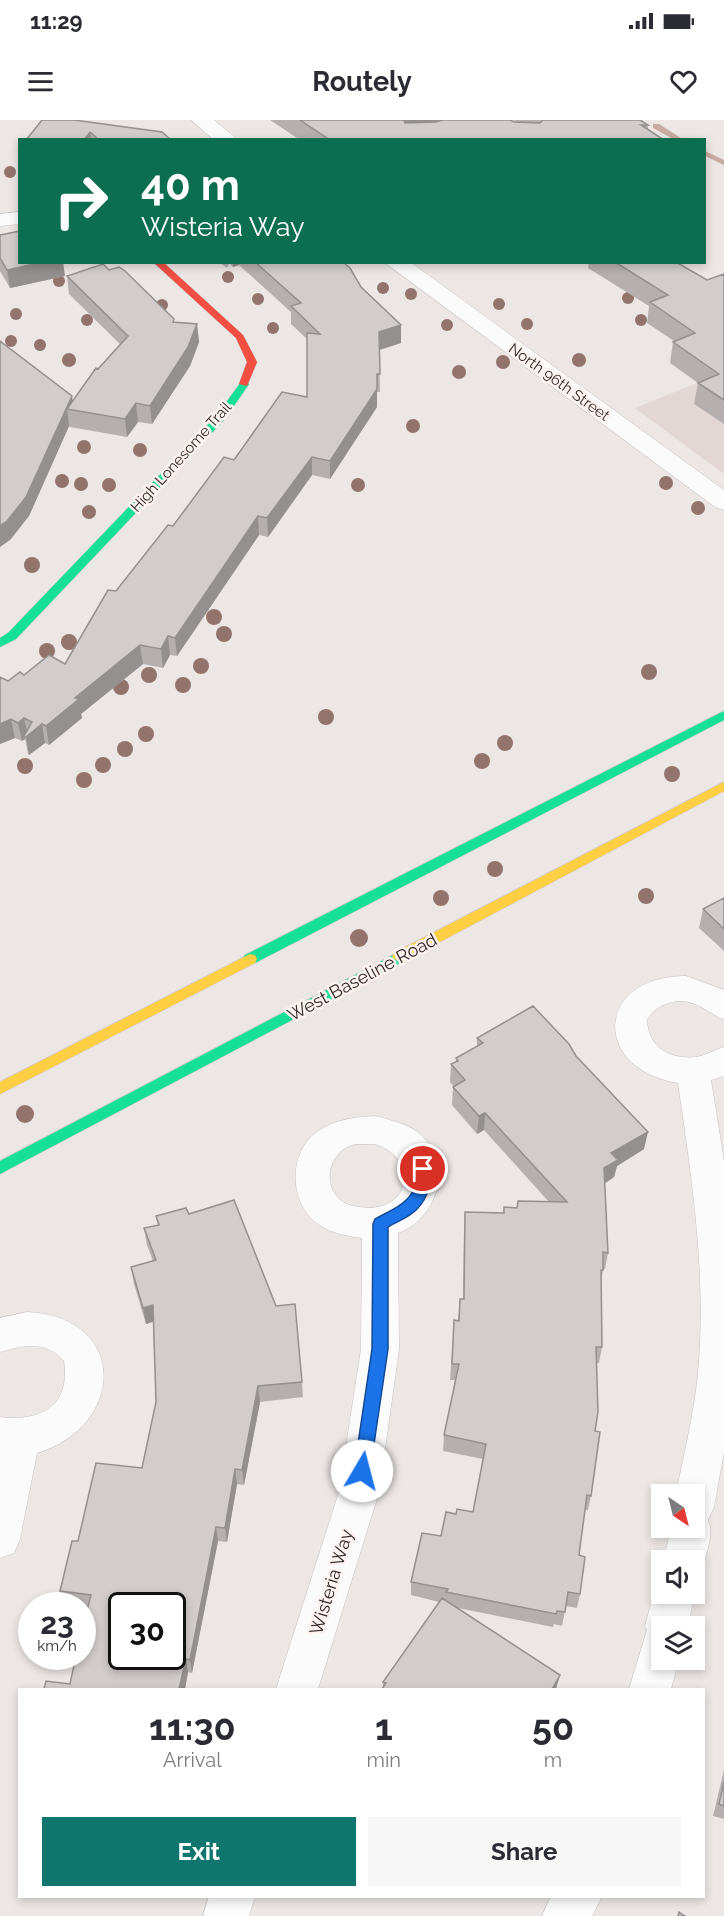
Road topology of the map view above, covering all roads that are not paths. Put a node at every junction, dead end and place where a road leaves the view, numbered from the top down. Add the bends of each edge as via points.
1 (201, 120) edge
2 (225, 138) edge
3 (18, 218) edge
4 (0, 220) edge
5 (159, 264) edge
6 (398, 264) edge
7 (724, 502) edge
8 (0, 643) edge
9 (724, 715) edge
10 (724, 786) edge
11 (724, 1006) edge
12 (708, 1066) edge
13 (0, 1088) edge
14 (0, 1168) edge
15 (380, 1224) dead end
16 (0, 1335) edge
17 (10, 1436) edge
18 (698, 1484) edge
19 (0, 1539) edge
20 (655, 1670) edge
21 (297, 1688) edge
22 (650, 1688) edge
23 (231, 1898) edge
24 (578, 1898) edge
25 (226, 1916) edge
26 (565, 1916) edge

1 - 2 street
3 - 4 street
5 - 8 main road, High Lonesome Trail via 240,338 252,362 244,385 221,417 12,636
6 - 7 street, North 96th Street
9 - 13 main road
10 - 14 main road, West Baseline Road
11 - 12 street via 686,989 665,990 646,998 634,1011 630,1028 636,1045 650,1060 670,1070
12 - 18 street via 707,1157 720,1263 717,1371
15 - 21 street, Wisteria Way via 380,1349 359,1492
16 - 17 street via 15,1329 40,1328 63,1336 78,1352 86,1373 81,1396 67,1416 46,1432
17 - 19 street
20 - 22 street
23 - 25 street
24 - 26 street

